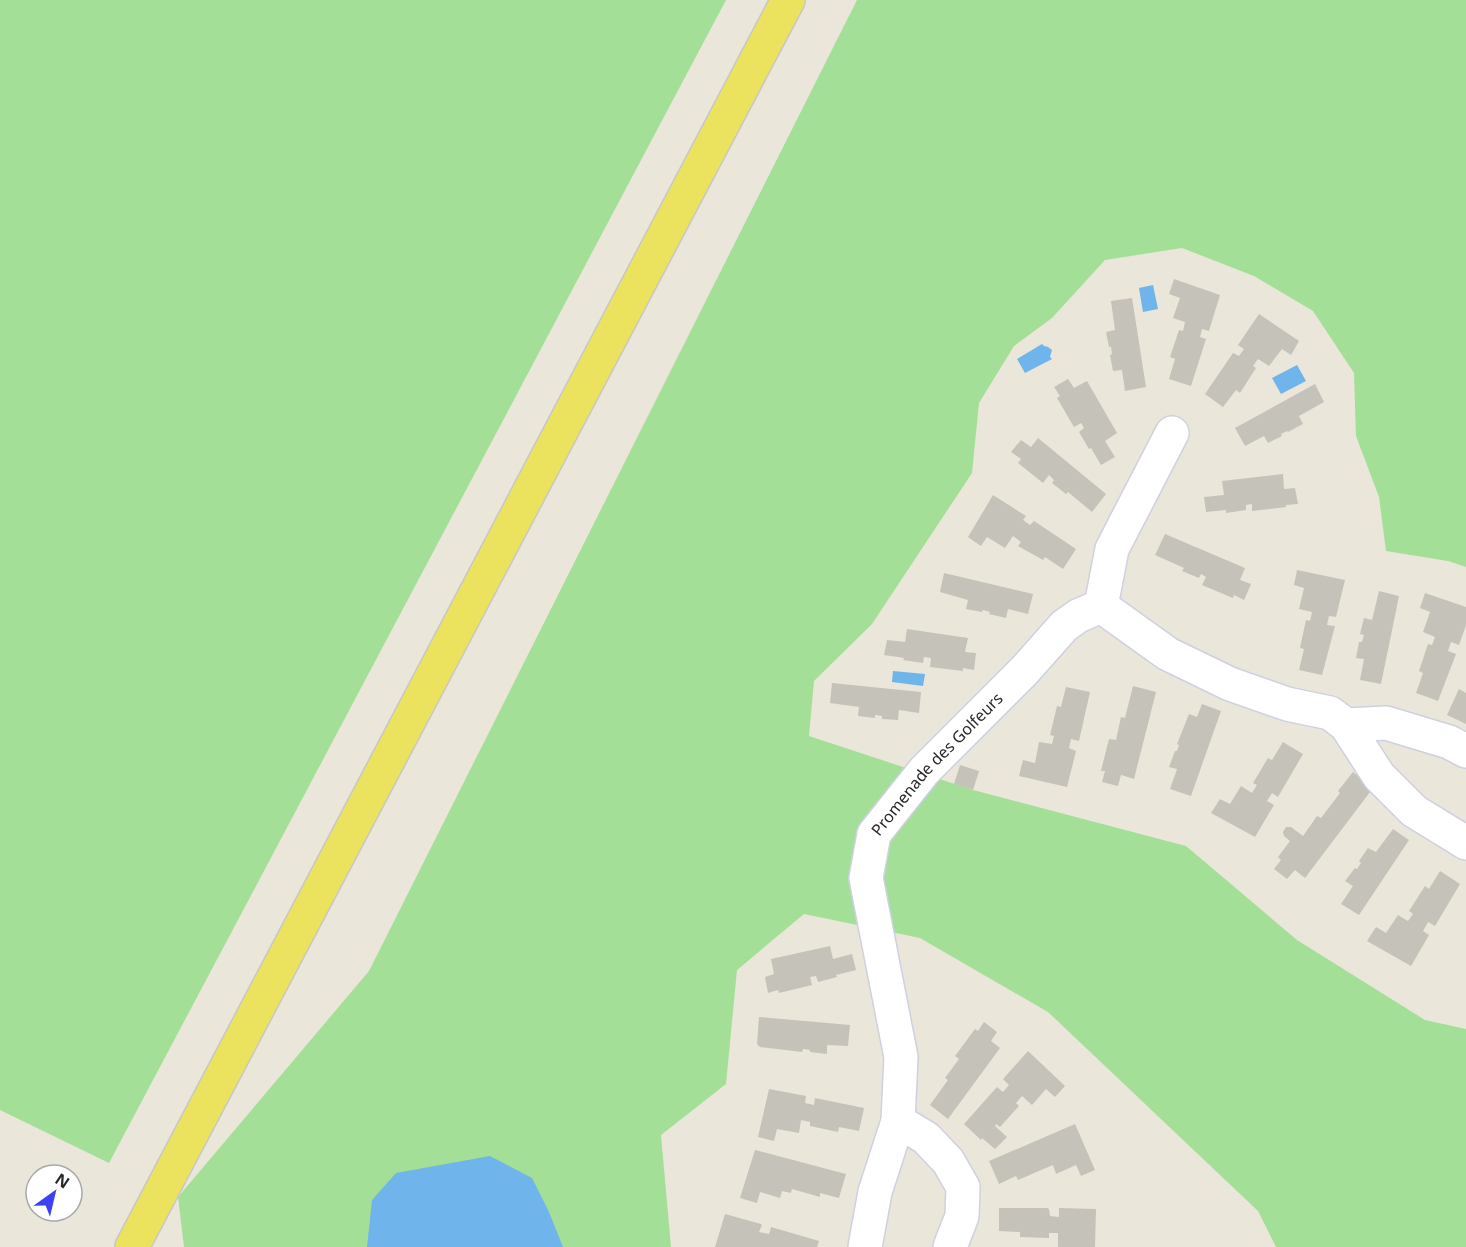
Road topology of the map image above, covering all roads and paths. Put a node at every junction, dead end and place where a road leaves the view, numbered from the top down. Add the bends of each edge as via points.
1 (788, 0) edge
2 (1172, 433) dead end
3 (1101, 606) junction
4 (1346, 725) junction
5 (1466, 751) edge
6 (1466, 843) edge
7 (898, 1121) junction
8 (132, 1247) edge
9 (865, 1247) edge
10 (950, 1247) edge

1 - 8 main road
2 - 3 street via 1112,549
3 - 4 street via 1168,654 1230,684 1287,704 1330,713
3 - 7 street, Promenade des Golfeurs via 1064,626 924,771 874,834 866,878 901,1057
4 - 5 street via 1386,723
4 - 6 street via 1379,776 1414,811
7 - 9 street, Promenade des Golfeurs via 875,1192
7 - 10 street via 926,1138 948,1161 963,1187 962,1216

